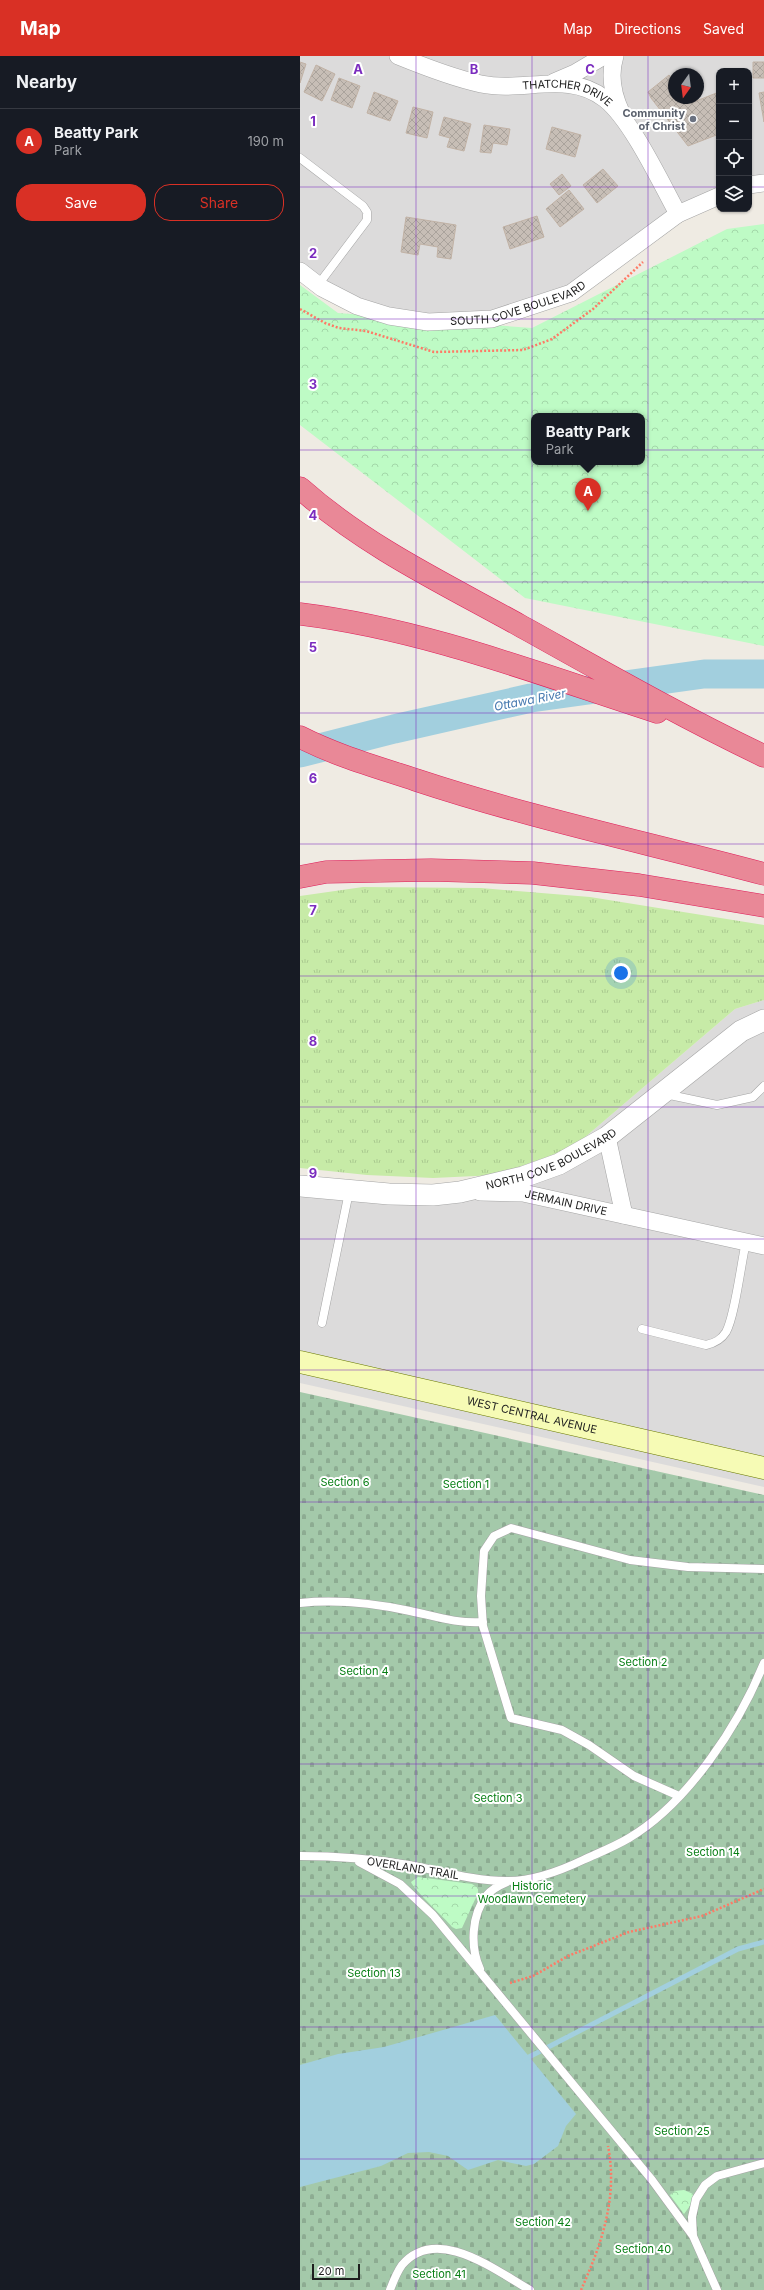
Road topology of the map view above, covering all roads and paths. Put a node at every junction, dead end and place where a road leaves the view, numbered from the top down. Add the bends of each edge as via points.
1 (398, 56) edge
2 (604, 56) edge
3 (616, 56) edge
4 (552, 83) junction
5 (624, 118) junction
6 (300, 158) edge
7 (764, 183) edge
8 (752, 185) edge
9 (716, 197) edge
10 (678, 214) junction
11 (300, 271) edge
12 (318, 285) junction
13 (300, 488) edge
14 (300, 614) edge
15 (706, 728) junction
16 (300, 737) edge
17 (764, 756) edge
18 (764, 874) edge
19 (300, 877) edge
20 (764, 906) edge
21 (764, 1020) edge
22 (764, 1086) edge
23 (662, 1093) junction
24 (606, 1137) junction
25 (300, 1186) edge
26 (349, 1191) junction
27 (460, 1192) junction
28 (624, 1215) junction
29 (746, 1242) junction
30 (764, 1246) edge
31 (322, 1323) dead end
32 (642, 1329) dead end
33 (300, 1362) edge
34 (764, 1468) edge
35 (764, 1569) edge
36 (300, 1603) edge
37 (482, 1622) junction
38 (764, 1663) edge
39 (679, 1796) junction
40 (300, 1856) edge
41 (343, 1858) junction
42 (508, 1881) junction
43 (764, 1889) edge
44 (483, 1977) junction
45 (510, 1983) dead end
46 (600, 2118) junction
47 (764, 2163) edge
48 (693, 2236) junction
49 (390, 2290) edge
50 (530, 2290) edge
51 (582, 2290) edge
52 (717, 2290) edge

1 - 4 street, THATCHER DRIVE via 482,84 515,87
2 - 4 street
3 - 5 street via 612,74 613,90
4 - 5 street, THATCHER DRIVE via 582,85 605,99
5 - 10 street, THATCHER DRIVE
6 - 12 lane via 368,212 366,220
7 - 8 street
9 - 10 street, SOUTH COVE BOULEVARD
10 - 12 street, SOUTH COVE BOULEVARD via 571,293 492,319 428,322 389,316 357,306
11 - 12 street, SOUTH COVE BOULEVARD
13 - 15 highway via 321,506 413,569
14 - 15 highway via 340,619 454,646
15 - 17 highway
16 - 18 highway via 328,751 460,795 557,823
19 - 20 highway via 326,872 423,870 533,873 639,885
21 - 23 street, NORTH COVE BOULEVARD via 740,1032
22 - 23 lane via 753,1097 717,1105
23 - 24 street, NORTH COVE BOULEVARD
24 - 27 street, NORTH COVE BOULEVARD via 560,1164 523,1177
24 - 28 street, JERMAIN DRIVE
25 - 26 street, NORTH COVE BOULEVARD
26 - 27 street, NORTH COVE BOULEVARD via 433,1195
26 - 31 lane
27 - 28 street, JERMAIN DRIVE via 522,1193
28 - 29 street, JERMAIN DRIVE
29 - 30 street, JERMAIN DRIVE
29 - 32 lane via 731,1316 721,1339 714,1344 706,1345
33 - 34 main road, WEST CENTRAL AVENUE
35 - 37 lane via 688,1568 630,1560 511,1528 494,1536 484,1552
36 - 37 lane via 338,1600 464,1622
37 - 39 lane via 511,1718 562,1730 634,1776
38 - 39 lane, OVERLAND TRAIL via 731,1727 713,1755
39 - 42 lane, OVERLAND TRAIL via 630,1838 551,1873
40 - 41 lane, OVERLAND TRAIL
41 - 42 lane, OVERLAND TRAIL via 378,1860 449,1874
41 - 44 lane via 374,1868 411,1894 443,1927
42 - 44 lane via 487,1895 474,1928 474,1952
43 - 45 path via 697,1917 629,1932 568,1956 533,1976
44 - 46 lane
46 - 48 lane via 652,2180
46 - 51 path via 610,2157 610,2209
47 - 48 lane via 726,2172 705,2185 694,2208
48 - 52 lane
49 - 50 lane via 409,2259 428,2250 443,2249 467,2254

